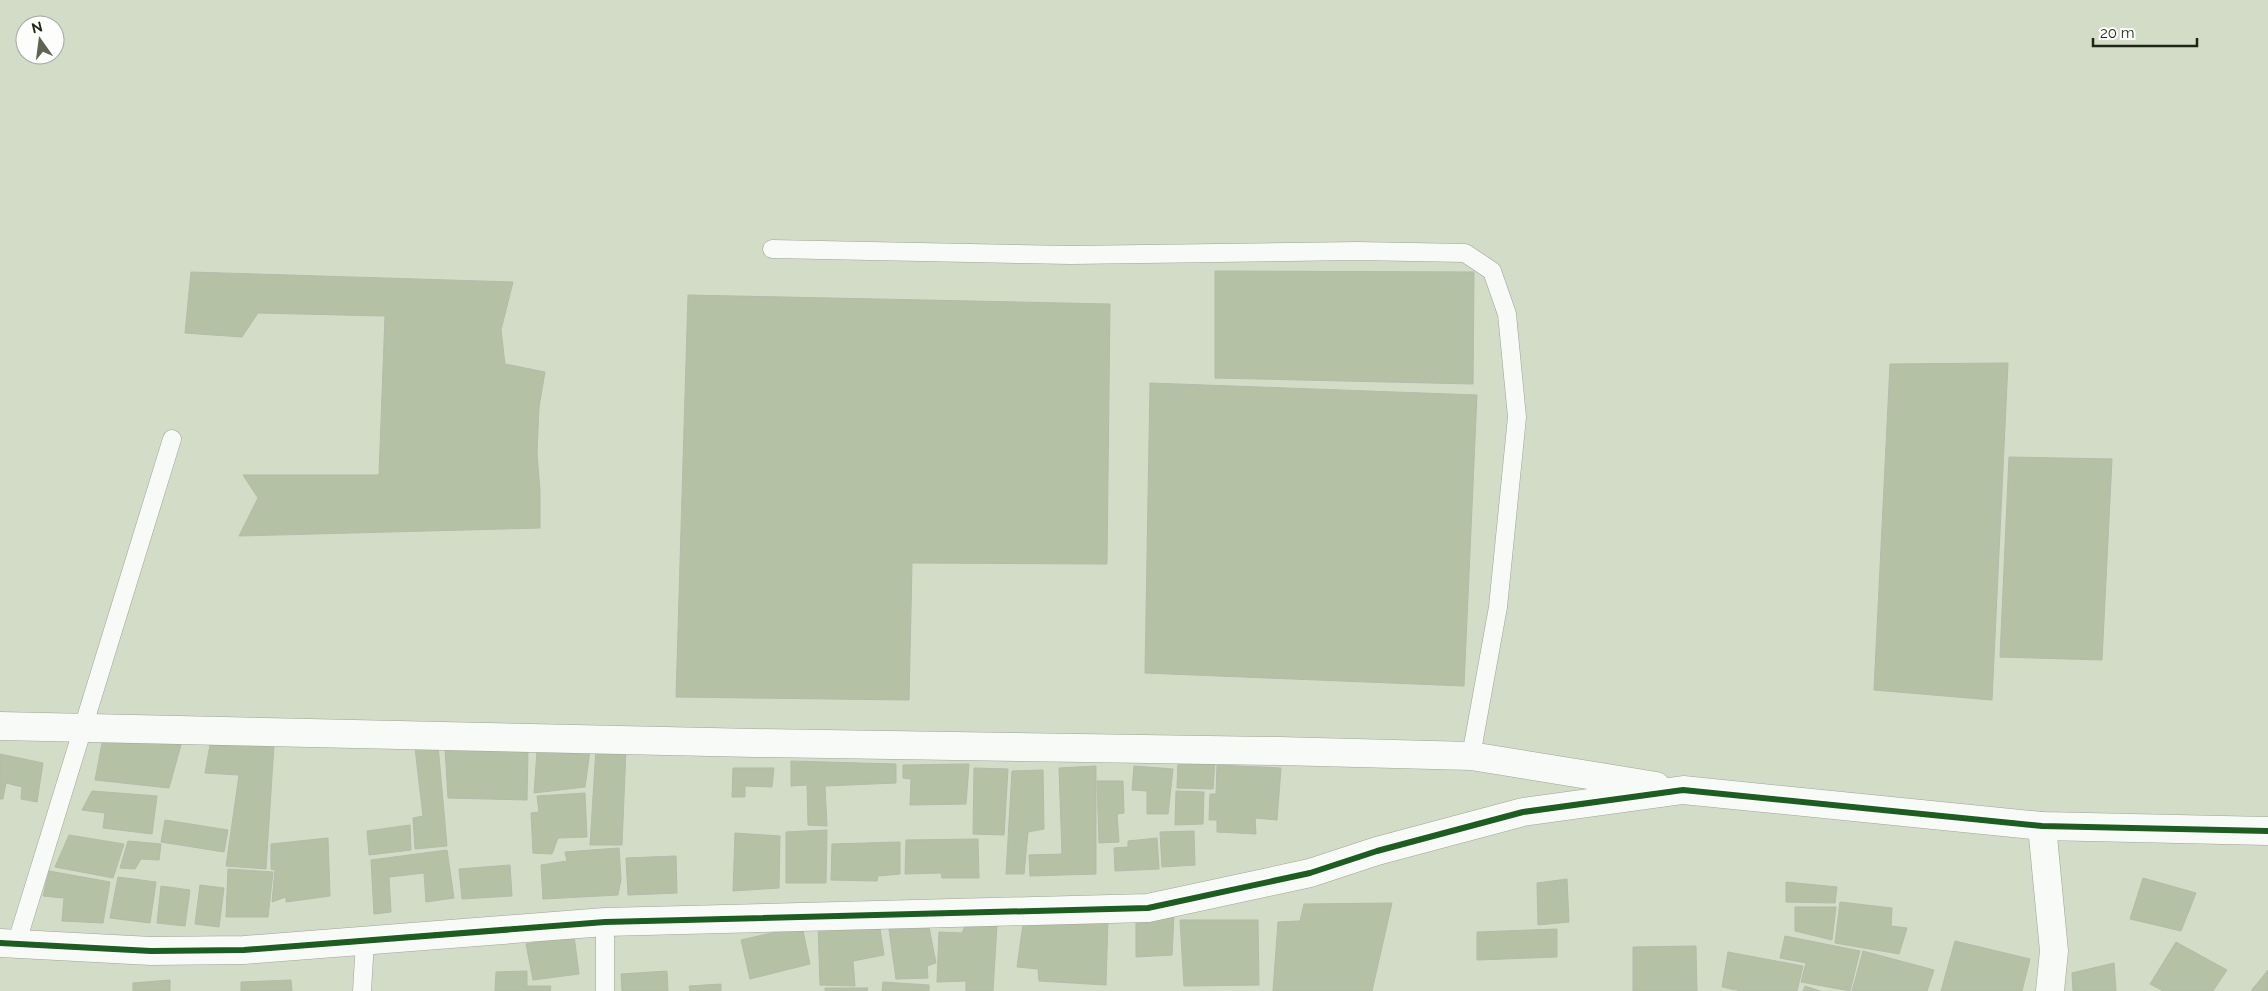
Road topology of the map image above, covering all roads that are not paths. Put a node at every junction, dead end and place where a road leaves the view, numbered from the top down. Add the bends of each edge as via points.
1 (772, 249) dead end
2 (172, 439) dead end
3 (0, 726) edge
4 (83, 727) junction
5 (1471, 756) junction
6 (1682, 790) junction
7 (2042, 826) junction
8 (2268, 831) edge
9 (605, 922) junction
10 (365, 941) junction
11 (8, 944) edge
12 (362, 991) edge
13 (604, 991) edge
14 (2050, 991) edge

1 - 5 lane via 1071,255 1357,251 1465,253 1492,271 1507,314 1517,417 1498,607
2 - 4 lane
3 - 4 street
4 - 5 street
4 - 11 lane
5 - 6 street
6 - 7 street
6 - 9 street via 1523,812 1377,851 1310,873 1148,908
7 - 8 street
7 - 14 street via 2054,951
9 - 10 street
9 - 13 lane
10 - 11 street via 234,950 151,951
10 - 12 lane

